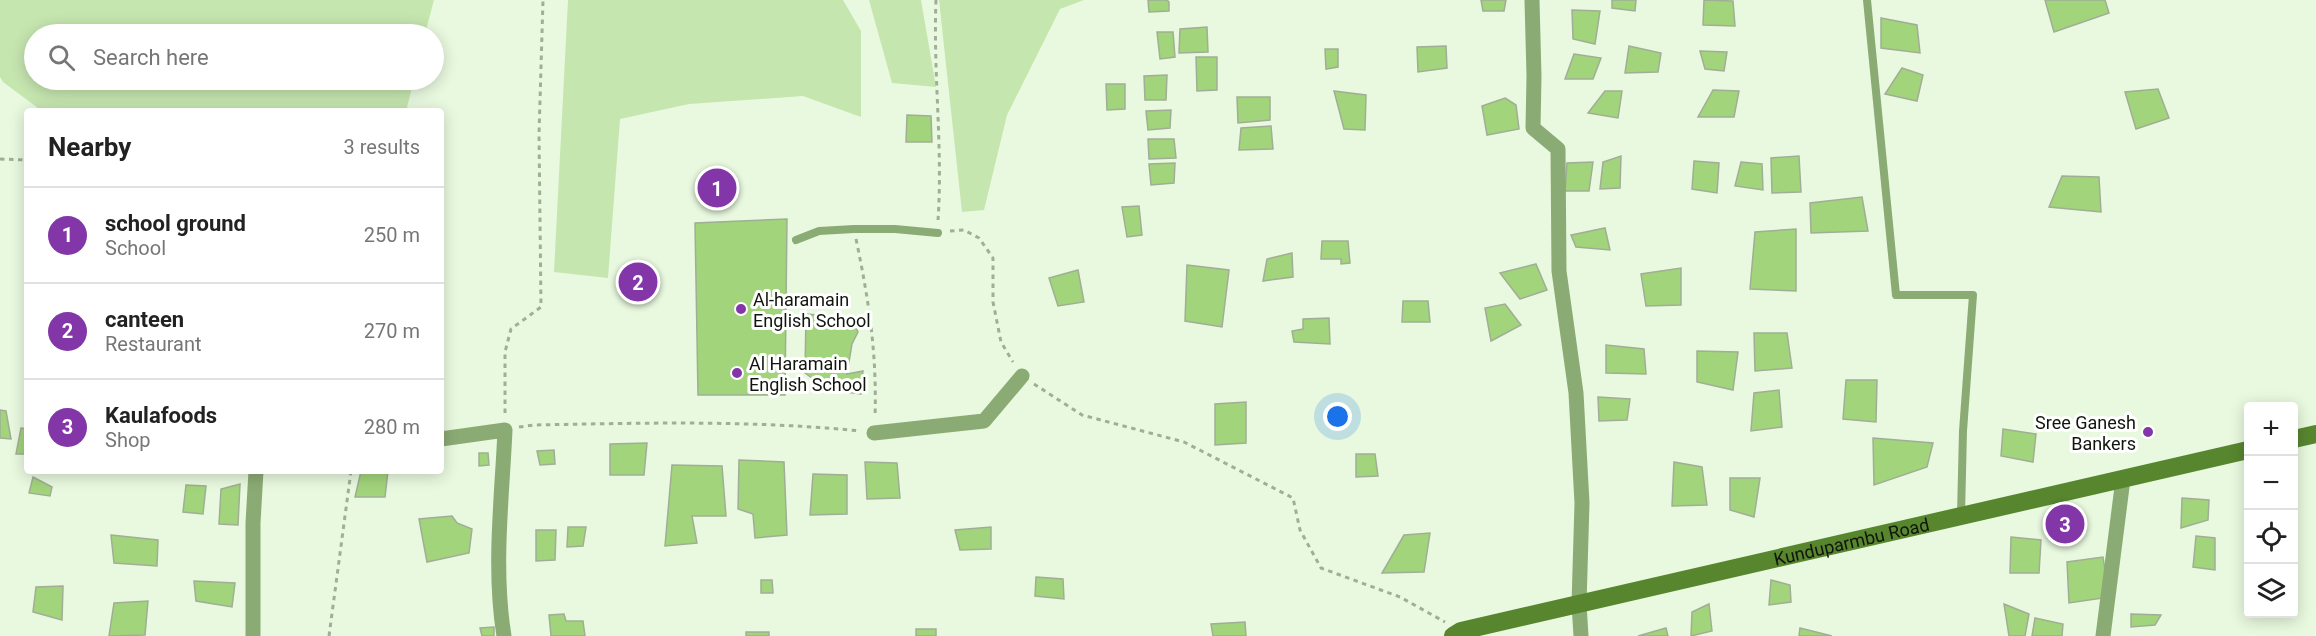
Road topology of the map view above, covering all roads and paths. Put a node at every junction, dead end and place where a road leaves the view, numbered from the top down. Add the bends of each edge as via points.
1 (543, 0) edge
2 (936, 0) edge
3 (1532, 0) edge
4 (1867, 0) edge
5 (0, 159) edge
6 (24, 160) edge
7 (854, 229) junction
8 (938, 232) junction
9 (796, 240) dead end
10 (1022, 376) junction
11 (505, 430) junction
12 (874, 433) junction
13 (2316, 434) edge
14 (444, 439) edge
15 (2298, 439) edge
16 (2244, 451) edge
17 (256, 474) edge
18 (351, 474) edge
19 (2123, 479) junction
20 (1960, 516) junction
21 (1579, 604) junction
22 (1457, 634) edge
23 (253, 636) edge
24 (329, 636) edge
25 (504, 636) edge
26 (1581, 636) edge
27 (2103, 636) edge

1 - 11 path via 539,134 541,307 512,328 505,352
2 - 8 path via 941,183
3 - 21 street via 1533,128 1558,149 1559,271 1576,393 1582,503
4 - 20 lane via 1896,295 1973,295
5 - 6 path
7 - 8 lane
7 - 9 lane via 819,231
7 - 12 path via 872,321 876,375
8 - 10 path via 964,230 979,238 993,258 993,302 1001,342
10 - 12 street via 984,421
10 - 22 path via 1082,415 1184,442 1293,498 1300,531 1321,568 1400,597
11 - 12 path via 534,424 706,422
11 - 14 street
11 - 25 street via 498,558
13 - 15 main road
16 - 19 main road, Kunduparmbu Road
17 - 23 street
18 - 24 path
19 - 20 main road, Kunduparmbu Road
19 - 27 street
20 - 21 main road, Kunduparmbu Road
21 - 22 main road, Kunduparmbu Road
21 - 26 street

